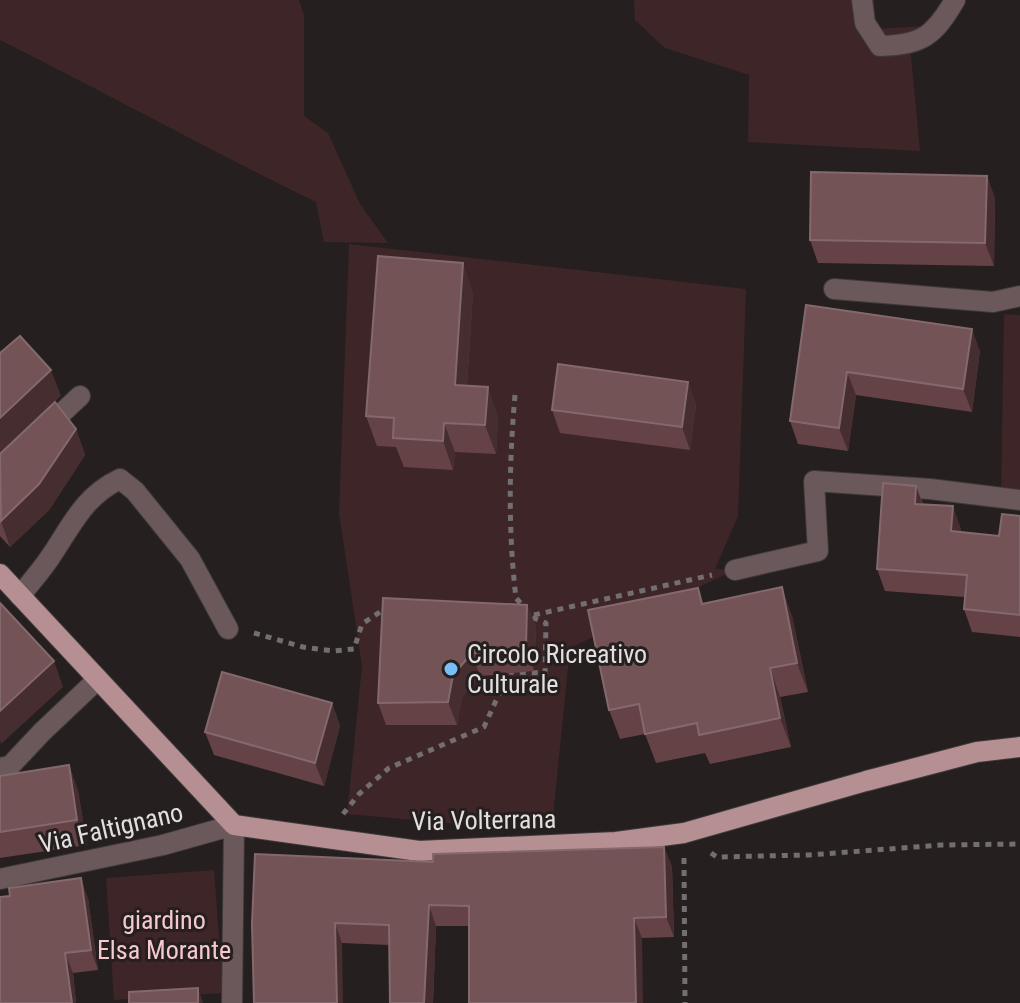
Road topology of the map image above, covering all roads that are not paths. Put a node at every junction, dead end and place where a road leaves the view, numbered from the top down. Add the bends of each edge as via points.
1 (862, 0) edge
2 (955, 0) edge
3 (834, 289) dead end
4 (1020, 296) edge
5 (80, 396) dead end
6 (29, 444) edge
7 (1020, 500) edge
8 (735, 570) road end
9 (0, 574) edge
10 (20, 596) junction
11 (228, 629) road end
12 (98, 679) junction
13 (1020, 747) edge
14 (0, 768) edge
15 (234, 825) junction
16 (0, 879) edge
17 (232, 1003) edge

1 - 2 street via 865,23 880,46 910,45 940,25
3 - 4 street via 993,302
5 - 6 street
7 - 8 street via 814,481 818,551
9 - 10 main road
10 - 11 street via 76,515 102,487 120,479 190,559
10 - 12 main road
12 - 14 street via 10,766
12 - 15 main road
13 - 15 main road, Via Volterrana via 977,752 684,833 616,842 419,851
15 - 16 street, Via Faltignano
15 - 17 street

